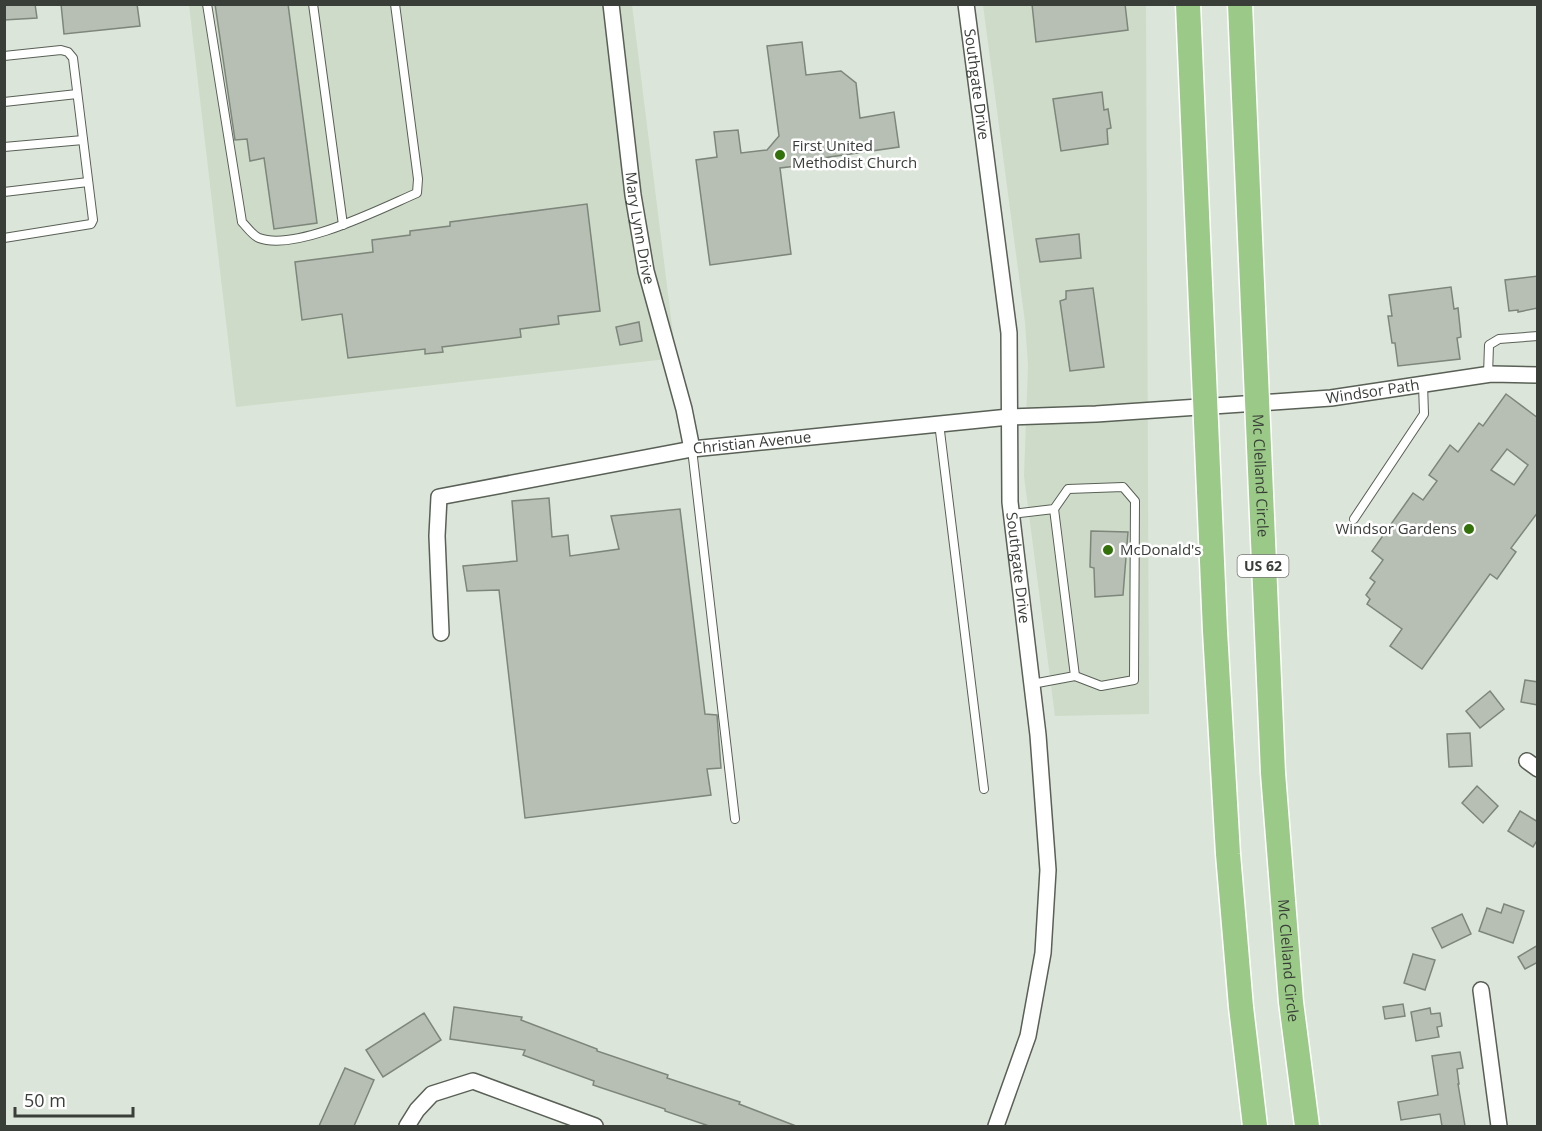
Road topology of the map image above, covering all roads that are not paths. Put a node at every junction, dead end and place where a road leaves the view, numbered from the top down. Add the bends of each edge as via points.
1 (207, 4) edge
2 (313, 4) edge
3 (395, 4) edge
4 (611, 4) edge
5 (966, 4) edge
6 (1188, 4) edge
7 (1240, 4) edge
8 (4, 56) edge
9 (77, 94) junction
10 (4, 102) edge
11 (83, 140) junction
12 (4, 147) edge
13 (88, 182) junction
14 (4, 192) edge
15 (343, 225) junction
16 (4, 238) edge
17 (1538, 336) edge
18 (1488, 375) junction
19 (1538, 375) edge
20 (1423, 384) junction
21 (1256, 404) junction
22 (1206, 406) junction
23 (1009, 417) junction
24 (939, 423) junction
25 (692, 449) junction
26 (1054, 509) junction
27 (1011, 514) junction
28 (1354, 519) dead end
29 (441, 633) dead end
30 (1075, 676) junction
31 (1032, 684) junction
32 (984, 789) dead end
33 (735, 819) dead end
34 (1481, 990) dead end
35 (407, 1126) edge
36 (595, 1126) edge
37 (996, 1126) edge
38 (1256, 1126) edge
39 (1307, 1126) edge
40 (1499, 1126) edge

1 - 15 lane via 242,222 258,238 285,241
2 - 15 lane
3 - 15 lane via 417,193
4 - 25 street, Mary Lynn Drive via 633,195 646,271
5 - 23 street, Southgate Drive via 1009,333
6 - 22 highway
7 - 21 highway, Mc Clelland Circle / US 62
8 - 9 lane via 68,52 73,58
9 - 10 lane
9 - 11 lane
11 - 12 lane
11 - 13 lane
13 - 14 lane
13 - 16 lane via 91,224
17 - 18 lane via 1499,339 1490,345
18 - 19 street, Windsor Path
18 - 20 street, Windsor Path
20 - 21 street, Windsor Path
20 - 28 lane via 1424,414
21 - 22 street, Windsor Path
21 - 39 highway, Mc Clelland Circle / US 62 via 1278,851
22 - 23 street, Christian Avenue
22 - 38 highway via 1228,854
23 - 24 street, Christian Avenue
23 - 27 street, Southgate Drive
24 - 25 street, Christian Avenue
24 - 32 lane
25 - 29 street, Christian Avenue via 439,497
25 - 33 lane
26 - 27 lane
26 - 30 lane
26 - 30 lane via 1068,489 1123,487 1135,501 1134,680 1101,686
27 - 31 street, Southgate Drive
30 - 31 lane
31 - 37 street, Southgate Drive via 1048,870 1043,953 1028,1036
34 - 40 street
35 - 36 street via 432,1094 473,1081

